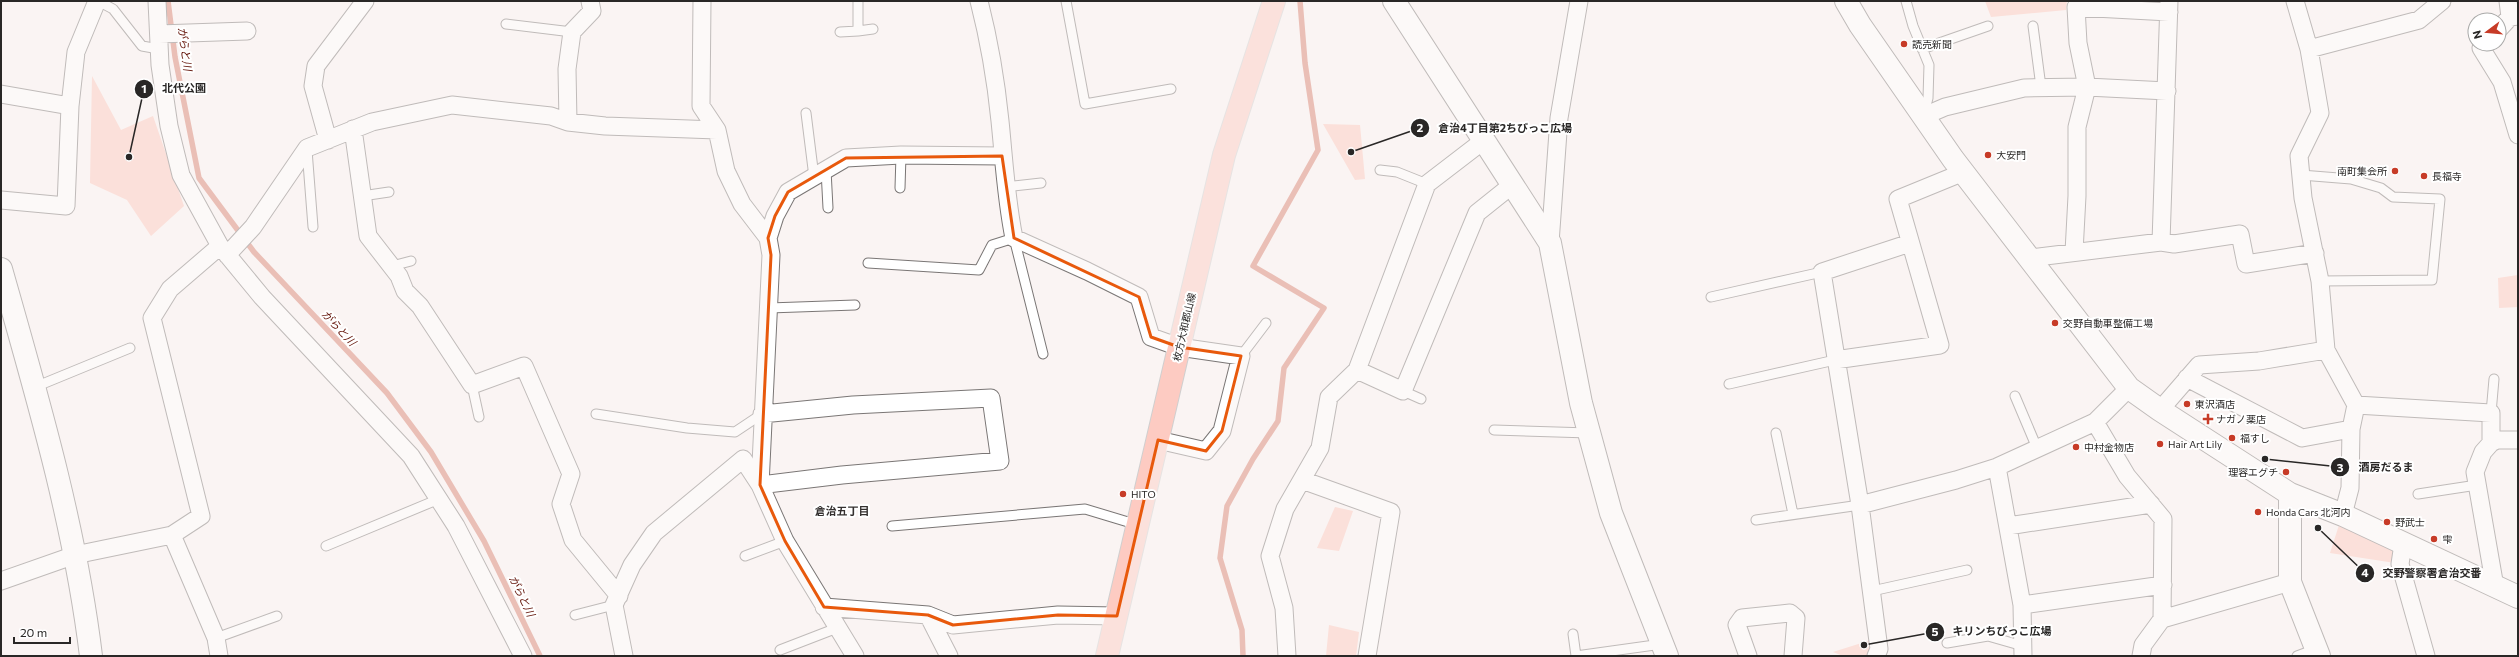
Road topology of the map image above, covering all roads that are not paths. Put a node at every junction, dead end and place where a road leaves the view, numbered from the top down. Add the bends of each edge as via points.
1 (98, 1) edge
2 (158, 1) edge
3 (366, 1) edge
4 (590, 1) edge
5 (702, 1) edge
6 (858, 1) edge
7 (979, 1) edge
8 (1066, 1) edge
9 (1274, 1) edge
10 (1394, 1) edge
11 (1579, 1) edge
12 (1846, 1) edge
13 (1906, 1) edge
14 (2295, 1) edge
15 (2442, 1) edge
16 (2169, 6) edge
17 (506, 24) dead end
18 (1988, 26) dead end
19 (2033, 26) dead end
20 (873, 29) dead end
21 (858, 30) junction
22 (246, 31) dead end
23 (572, 32) junction
24 (840, 32) dead end
25 (159, 41) junction
26 (1922, 49) junction
27 (2309, 49) junction
28 (2483, 52) edge
29 (2041, 87) junction
30 (2087, 87) junction
31 (1171, 89) dead end
32 (2167, 91) junction
33 (1, 94) edge
34 (70, 106) junction
35 (806, 113) dead end
36 (1924, 116) junction
37 (568, 122) junction
38 (353, 130) junction
39 (717, 130) junction
40 (2518, 135) edge
41 (328, 140) junction
42 (1483, 140) junction
43 (307, 148) junction
44 (901, 155) junction
45 (1002, 156) junction
46 (1380, 170) dead end
47 (1964, 172) junction
48 (820, 173) junction
49 (2301, 176) junction
50 (1041, 182) dead end
51 (1427, 184) junction
52 (1512, 185) junction
53 (1005, 186) junction
54 (900, 188) dead end
55 (389, 192) dead end
56 (362, 196) junction
57 (1, 200) edge
58 (828, 208) dead end
59 (313, 227) dead end
60 (768, 238) junction
61 (1014, 238) junction
62 (2161, 242) junction
63 (1550, 243) junction
64 (1910, 243) junction
65 (228, 249) junction
66 (2074, 252) junction
67 (2315, 253) junction
68 (2030, 258) junction
69 (411, 261) dead end
70 (868, 263) dead end
71 (392, 266) junction
72 (1, 269) edge
73 (1822, 272) junction
74 (2320, 281) junction
75 (1711, 297) dead end
76 (855, 305) dead end
77 (769, 308) junction
78 (1266, 323) dead end
79 (1179, 347) junction
80 (130, 348) dead end
81 (2326, 350) junction
82 (1043, 354) dead end
83 (1241, 356) junction
84 (1835, 360) junction
85 (1357, 370) junction
86 (2187, 378) junction
87 (2494, 378) dead end
88 (1729, 384) dead end
89 (472, 386) junction
90 (35, 387) junction
91 (2129, 388) junction
92 (1403, 391) junction
93 (2015, 396) dead end
94 (1421, 399) dead end
95 (2356, 405) junction
96 (2160, 410) junction
97 (2491, 412) junction
98 (596, 414) dead end
99 (762, 414) junction
100 (479, 417) dead end
101 (2095, 422) junction
102 (2351, 429) junction
103 (1494, 430) dead end
104 (1589, 433) junction
105 (1776, 433) dead end
106 (1158, 440) junction
107 (2518, 440) edge
108 (2491, 443) junction
109 (2037, 448) junction
110 (1997, 466) junction
111 (1302, 480) junction
112 (760, 485) junction
113 (2477, 485) junction
114 (2290, 494) junction
115 (2418, 494) dead end
116 (439, 499) junction
117 (2151, 504) junction
118 (1860, 505) junction
119 (1793, 514) junction
120 (2343, 515) junction
121 (1756, 520) dead end
122 (1138, 525) junction
123 (892, 526) dead end
124 (2008, 526) junction
125 (172, 535) junction
126 (785, 542) junction
127 (2403, 544) junction
128 (326, 546) dead end
129 (75, 555) junction
130 (745, 556) dead end
131 (1967, 570) dead end
132 (1, 581) edge
133 (2290, 582) junction
134 (2163, 585) junction
135 (2495, 588) junction
136 (1872, 591) junction
137 (2518, 597) edge
138 (617, 600) junction
139 (2022, 605) junction
140 (824, 608) junction
141 (575, 615) dead end
142 (277, 616) dead end
143 (928, 616) junction
144 (1117, 616) junction
145 (2162, 619) junction
146 (837, 628) junction
147 (1573, 634) dead end
148 (216, 638) junction
149 (1947, 643) dead end
150 (780, 650) dead end
151 (1664, 650) edge
152 (2023, 651) edge
153 (2311, 654) edge
154 (91, 656) edge
155 (219, 656) edge
156 (523, 656) edge
157 (624, 656) edge
158 (856, 656) edge
159 (948, 656) edge
160 (1108, 656) edge
161 (1287, 656) edge
162 (1367, 656) edge
163 (1576, 656) edge
164 (1748, 656) edge
165 (1793, 656) edge
166 (1876, 656) edge
167 (2141, 656) edge
168 (2426, 656) edge

1 - 25 lane via 113,9 142,46
1 - 34 street via 76,52
2 - 25 street
3 - 41 street via 316,66 313,86
4 - 23 street via 592,11
5 - 39 street via 701,106
6 - 21 lane
7 - 45 street via 987,33 1000,121
8 - 31 lane via 1084,104
9 - 79 main road, 枚方大和郡山線 via 1224,155
10 - 42 street
11 - 63 street via 1559,118
12 - 36 street
13 - 26 lane
14 - 27 street
15 - 27 street via 2419,20
16 - 30 street via 2076,7 2078,43
16 - 32 street
17 - 23 lane
18 - 26 lane
19 - 29 lane
20 - 21 lane
21 - 24 lane
22 - 25 street
23 - 37 street via 567,69
25 - 65 street via 169,126 181,175
26 - 36 lane via 1929,65 1928,98
27 - 49 street via 2320,113 2299,156
28 - 40 street via 2502,82
29 - 30 street
29 - 36 street via 2024,88 1945,106
30 - 32 street
30 - 66 street via 2077,127
32 - 62 street
33 - 34 street
34 - 57 street via 66,206
35 - 48 lane
36 - 47 street
37 - 38 street via 551,116 452,105 372,122
37 - 39 street
38 - 41 street
38 - 56 street
39 - 60 street via 726,171 742,204
41 - 43 street
42 - 51 street
42 - 52 street
43 - 59 lane
43 - 65 street via 252,228
44 - 45 street
44 - 48 street via 846,158
44 - 54 lane
45 - 53 street
46 - 51 lane via 1398,172
47 - 64 street via 1898,199
47 - 68 street
48 - 58 lane
48 - 60 street via 788,192 775,216
49 - 67 street
49 - 74 lane via 2351,179 2381,188 2393,197 2440,199 2432,280
50 - 53 lane
51 - 85 street
52 - 63 street
52 - 92 street via 1477,214
53 - 61 street
55 - 56 lane
56 - 71 street via 368,236
60 - 77 street via 771,255
61 - 70 lane via 992,245 979,270
61 - 79 street via 1139,298 1151,337
61 - 82 lane
62 - 66 street
62 - 67 street via 2174,244 2240,234 2246,264
63 - 104 street
64 - 73 street
64 - 84 street via 1940,345
65 - 116 street via 262,297 411,456
65 - 125 street via 170,288 152,318 201,516
66 - 68 street
67 - 74 street
68 - 91 street
69 - 71 lane
71 - 89 street via 405,291 420,306
72 - 90 street
73 - 75 lane
73 - 84 street
74 - 81 street
76 - 77 lane
77 - 99 street
78 - 83 lane
79 - 83 street
79 - 106 main road, 枚方大和郡山線
80 - 90 lane
81 - 86 street via 2259,361 2199,365
81 - 95 street
83 - 106 street via 1222,431 1206,452
84 - 88 lane
84 - 118 street
85 - 92 street
85 - 111 street via 1330,397 1320,448
86 - 96 street
86 - 102 street via 2302,438
87 - 97 lane
89 - 100 lane
89 - 138 street via 524,366 571,474 561,504 573,540
90 - 129 street
91 - 96 street
91 - 101 street
92 - 94 lane
93 - 109 lane
95 - 97 street
95 - 102 street
96 - 114 street
97 - 108 street
98 - 99 lane via 687,428 735,432
99 - 112 street
99 - 112 street via 853,405 991,398 1000,461
101 - 109 street
101 - 117 street via 2128,476
102 - 120 street via 2350,488
103 - 104 lane
104 - 151 street via 1611,513
105 - 119 lane
106 - 122 main road, 枚方大和郡山線
107 - 108 street via 2497,440
108 - 113 street via 2475,472
109 - 110 street
110 - 118 street via 1956,480
110 - 124 street
111 - 161 street via 1285,509 1270,556 1284,608
111 - 162 street via 1391,512
112 - 126 street
112 - 138 street via 743,459 654,533 632,565
113 - 115 lane
113 - 135 street
114 - 120 street
114 - 133 street
116 - 128 lane
116 - 156 street via 456,526
117 - 124 street
117 - 134 street via 2163,519
118 - 119 lane
118 - 136 street
119 - 121 lane
120 - 127 street
122 - 123 lane via 1085,509
122 - 144 main road, 枚方大和郡山線
124 - 139 street
125 - 129 street
125 - 148 street
126 - 130 lane
126 - 140 street
127 - 135 street
127 - 168 street via 2400,564
129 - 132 street
129 - 154 street
131 - 136 lane
133 - 145 street
133 - 153 street
134 - 139 street
134 - 145 street
135 - 137 street
136 - 166 street via 1879,649
138 - 141 lane
138 - 157 street
139 - 152 street
140 - 143 street
140 - 146 street
142 - 148 lane
143 - 144 street via 953,625 1058,615
143 - 159 street
144 - 160 main road, 枚方大和郡山線
145 - 167 street via 2142,645
146 - 150 lane
146 - 158 street
147 - 163 lane
148 - 155 street
149 - 152 lane via 1988,636
151 - 163 lane
164 - 165 street via 1737,625 1742,618 1790,613 1796,618

